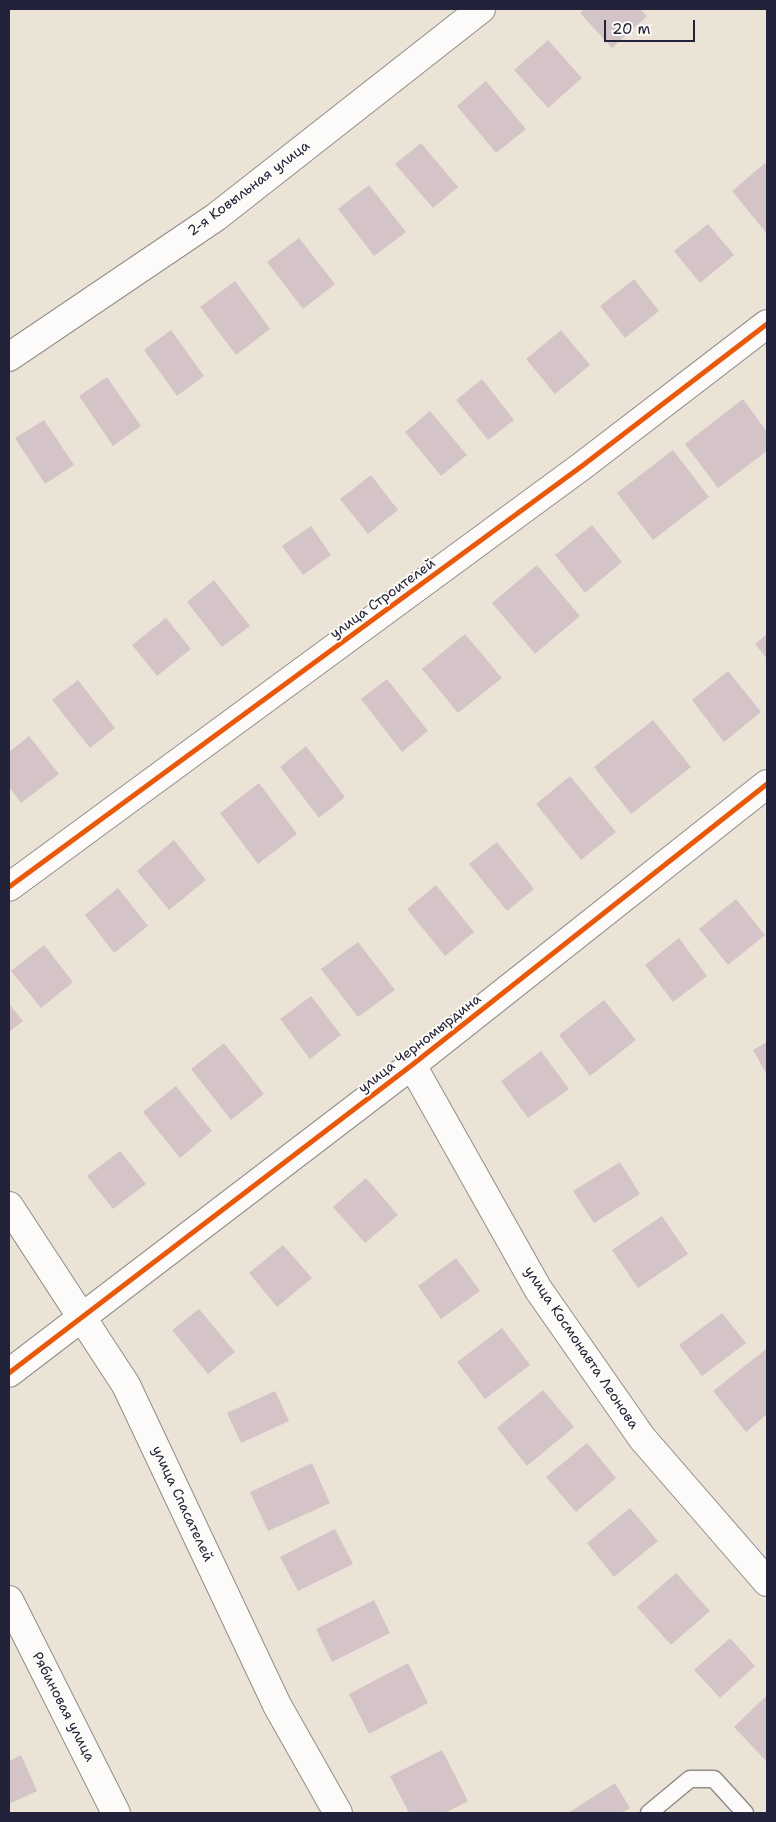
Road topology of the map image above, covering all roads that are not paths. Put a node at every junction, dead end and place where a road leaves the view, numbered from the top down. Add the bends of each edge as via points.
1 (481, 9) edge
2 (767, 324) edge
3 (9, 357) edge
4 (767, 784) edge
5 (9, 887) edge
6 (412, 1065) junction
7 (9, 1206) edge
8 (82, 1317) junction
9 (9, 1373) edge
10 (767, 1582) edge
11 (9, 1600) edge
12 (116, 1813) edge
13 (338, 1813) edge
14 (649, 1813) edge
15 (745, 1813) edge

1 - 3 street, 2-я Ковыльная улица via 216,217
2 - 5 street, улица Строителей via 582,466
4 - 6 street, улица Черномырдина
6 - 8 street, улица Черномырдина
6 - 10 street, улица Космонавта Леонова via 538,1289 642,1438
7 - 8 street, улица Спасателей
8 - 9 street, улица Черномырдина
8 - 13 street, улица Спасателей via 126,1385 277,1705
11 - 12 street, Рябиновая улица
14 - 15 lane via 690,1780 714,1779

